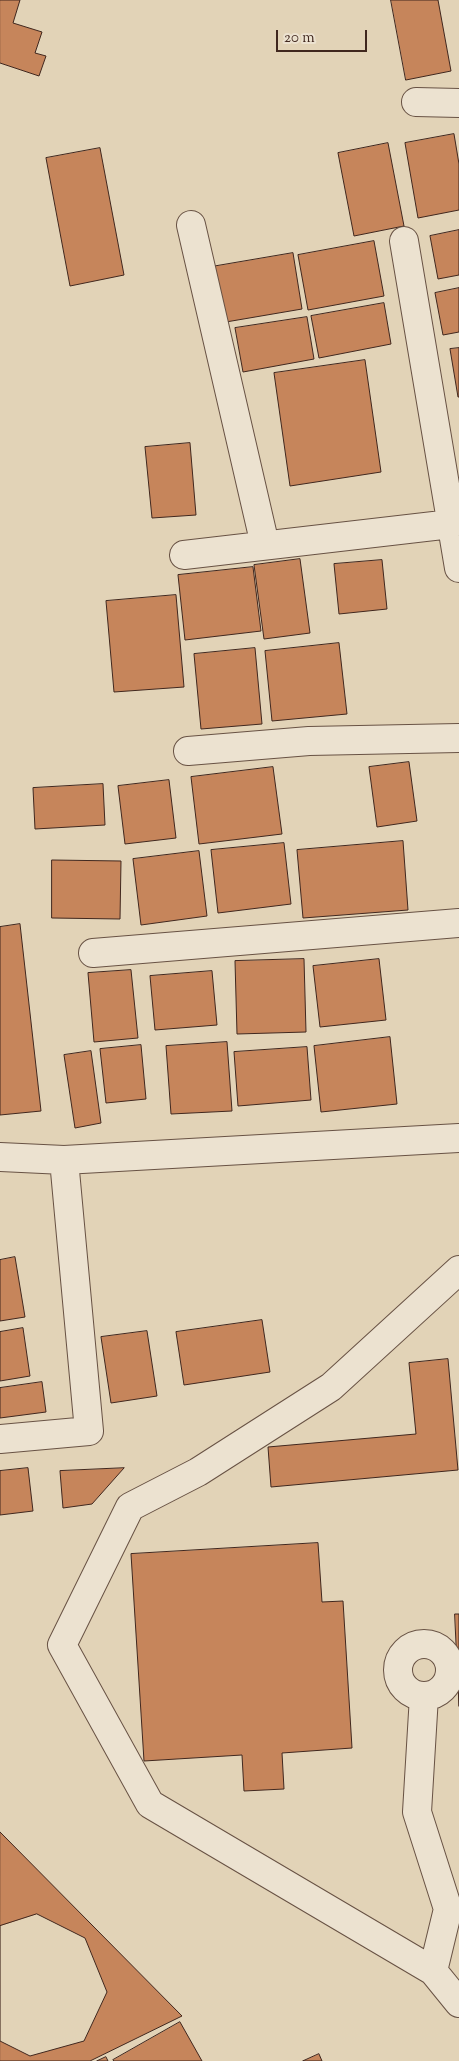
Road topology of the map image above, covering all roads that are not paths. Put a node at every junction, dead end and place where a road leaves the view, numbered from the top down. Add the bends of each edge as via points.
1 (416, 102) dead end
2 (459, 103) edge
3 (190, 225) dead end
4 (404, 241) dead end
5 (452, 524) junction
6 (265, 545) junction
7 (184, 554) dead end
8 (459, 568) edge
9 (459, 738) edge
10 (188, 751) dead end
11 (459, 923) edge
12 (93, 953) dead end
13 (459, 1138) edge
14 (0, 1157) edge
15 (64, 1160) junction
16 (459, 1270) edge
17 (0, 1439) edge
18 (424, 1696) dead end
19 (433, 1971) junction
20 (459, 2004) edge

1 - 2 street
3 - 6 street
4 - 5 street
5 - 6 street
5 - 8 street
6 - 7 street
9 - 10 street via 310,741
11 - 12 street
13 - 15 street
14 - 15 street
15 - 17 street via 89,1431
16 - 19 street via 331,1386 198,1472 130,1507 62,1645 150,1804
18 - 19 street via 417,1812 448,1909
19 - 20 street

